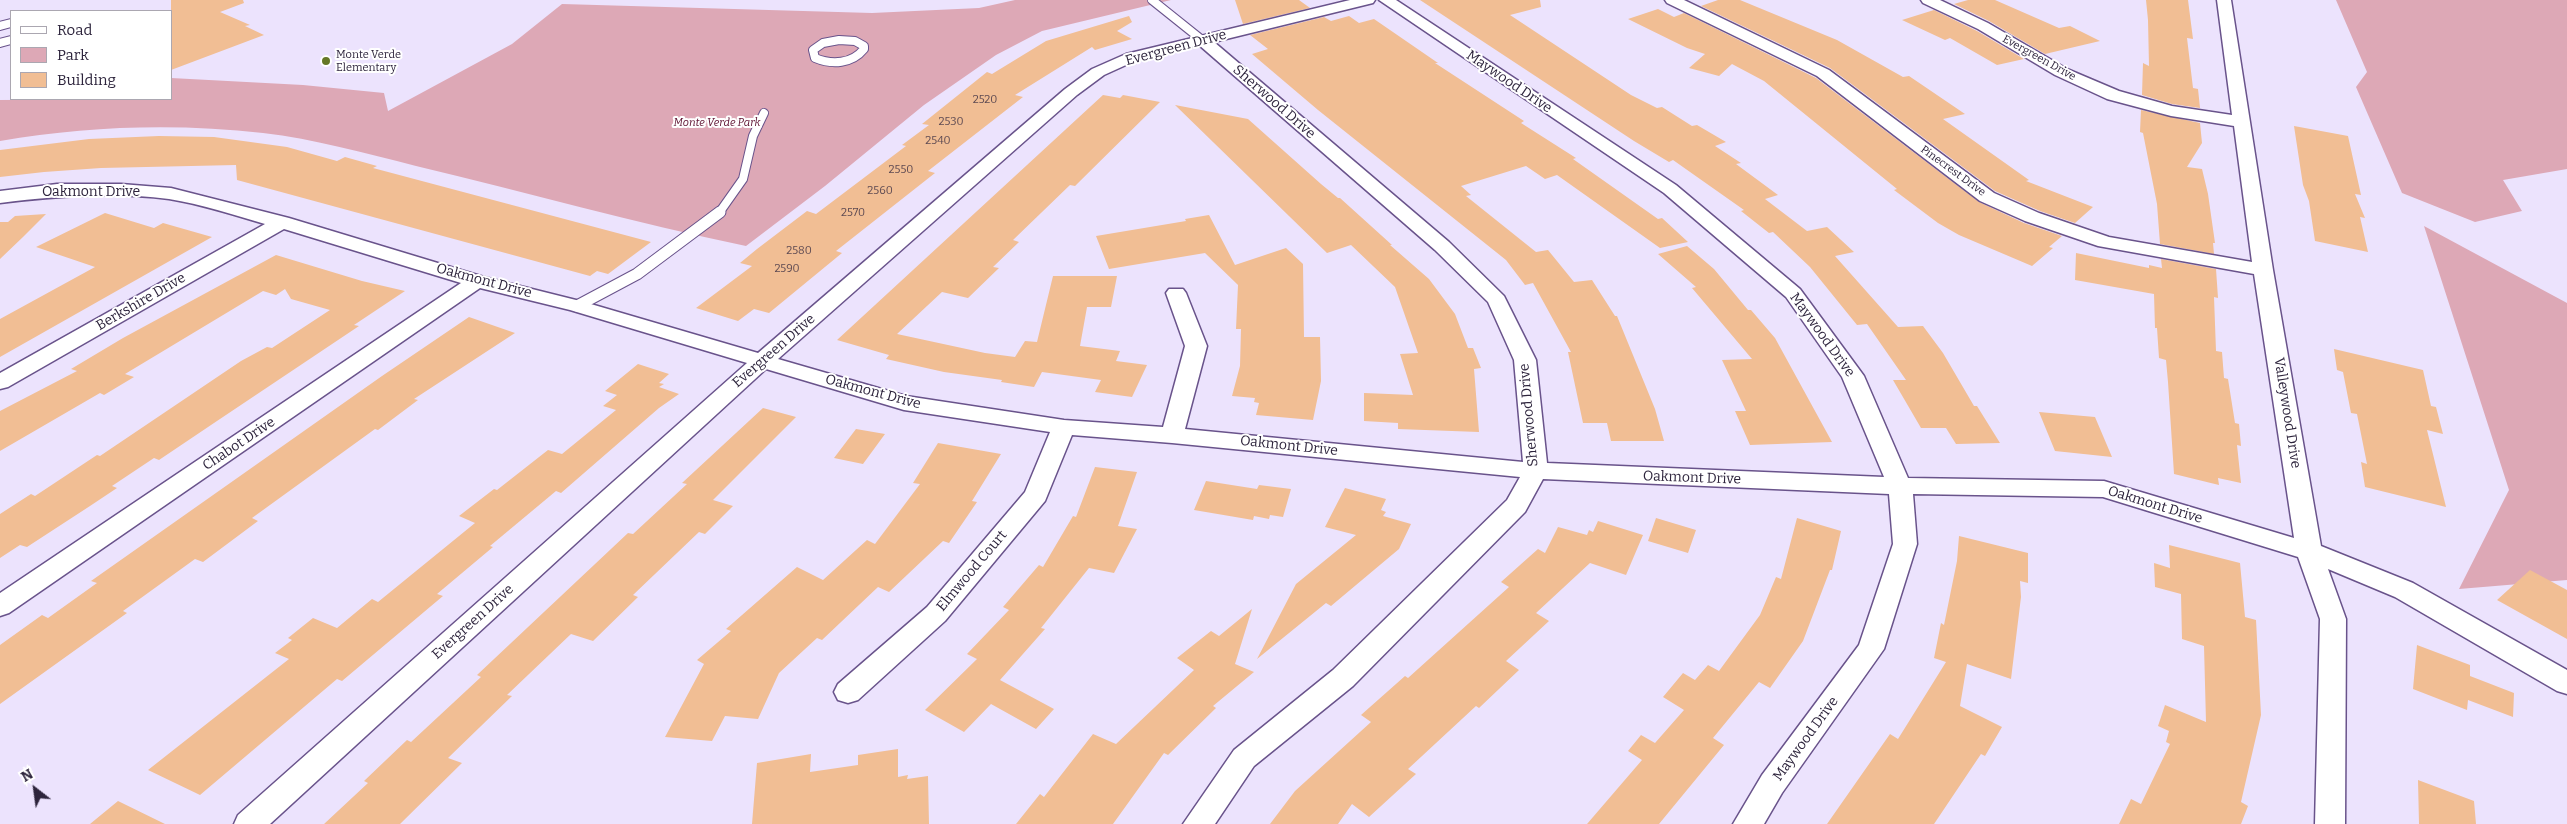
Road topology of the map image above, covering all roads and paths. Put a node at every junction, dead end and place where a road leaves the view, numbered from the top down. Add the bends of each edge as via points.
1 (1152, 0) edge
2 (1368, 0) edge
3 (1386, 0) edge
4 (1672, 0) edge
5 (1928, 0) edge
6 (2224, 0) edge
7 (1202, 40) junction
8 (858, 56) joint
9 (764, 113) dead end
10 (2243, 122) junction
11 (0, 197) edge
12 (282, 222) junction
13 (2263, 270) junction
14 (478, 281) junction
15 (1176, 293) dead end
16 (577, 306) junction
17 (762, 360) junction
18 (0, 382) edge
19 (1064, 427) junction
20 (1172, 435) junction
21 (1536, 471) junction
22 (1900, 486) junction
23 (2309, 551) junction
24 (0, 606) edge
25 (2567, 683) edge
26 (848, 692) dead end
27 (249, 824) edge
28 (1198, 824) edge
29 (1748, 824) edge
30 (2330, 824) edge

1 - 7 lane, Sherwood Drive
2 - 7 street, Evergreen Drive
3 - 22 street, Maywood Drive via 1670,189 1793,293 1853,376
4 - 13 street, Pinecrest Drive via 1823,73 1987,197 2032,217 2105,242
5 - 10 street, Evergreen Drive via 1983,26 2061,72 2112,95 2171,111
6 - 10 street, Valleywood Drive
7 - 17 street, Evergreen Drive via 1132,58 1098,72
7 - 21 street, Sherwood Drive via 1442,246 1497,300 1525,360
8 - 8 lane via 826,62 813,54 823,43 848,40 864,46
9 - 16 lane via 753,136 743,179 718,214 637,274
10 - 13 street, Valleywood Drive
11 - 12 street, Oakmont Drive via 57,190 121,189 171,194
12 - 14 street, Oakmont Drive
12 - 18 street, Berkshire Drive
13 - 23 street, Valleywood Drive
14 - 16 street, Oakmont Drive
14 - 24 street, Chabot Drive
15 - 20 street via 1196,346
16 - 17 street, Oakmont Drive
17 - 19 street, Oakmont Drive via 904,403
17 - 27 street, Evergreen Drive
19 - 20 street, Oakmont Drive
19 - 26 street, Elmwood Court via 1036,495 936,614
20 - 21 street, Oakmont Drive
21 - 22 street, Oakmont Drive
21 - 28 street, Sherwood Drive via 1516,506 1357,665 1244,758
22 - 23 street, Oakmont Drive via 2104,489
22 - 29 street, Maywood Drive via 1905,544 1871,648 1772,784
23 - 25 street, Oakmont Drive via 2404,590
23 - 30 street, Valleywood Drive via 2333,619

